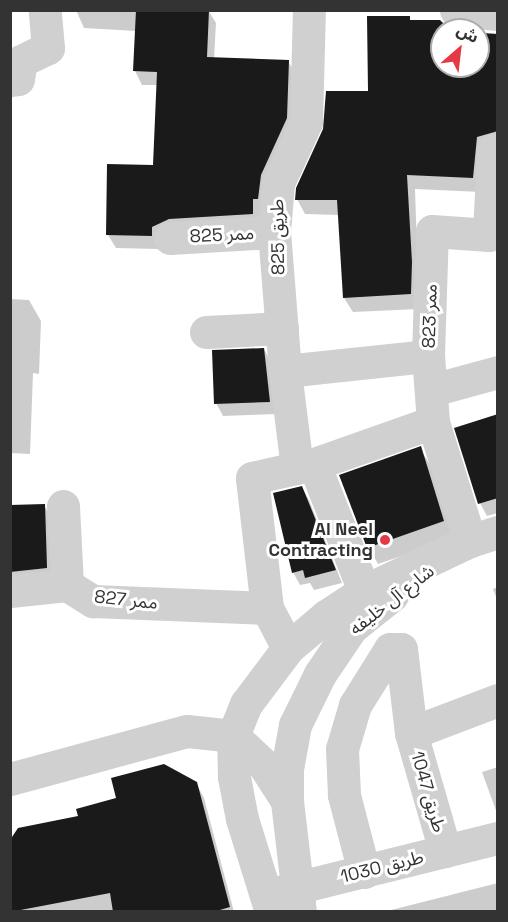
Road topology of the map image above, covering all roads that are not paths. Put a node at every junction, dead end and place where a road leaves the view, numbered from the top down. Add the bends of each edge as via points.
1 (45, 10) edge
2 (456, 10) edge
3 (314, 11) edge
4 (498, 14) edge
5 (10, 80) edge
6 (498, 150) edge
7 (274, 232) junction
8 (170, 238) dead end
9 (282, 328) junction
10 (206, 332) dead end
11 (428, 356) junction
12 (285, 371) junction
13 (498, 372) edge
14 (432, 390) junction
15 (433, 422) junction
16 (305, 466) junction
17 (63, 506) dead end
18 (484, 536) edge
19 (67, 585) junction
20 (10, 591) edge
21 (364, 591) junction
22 (267, 609) junction
23 (288, 648) junction
24 (498, 699) edge
25 (411, 733) junction
26 (233, 736) junction
27 (10, 779) edge
28 (286, 801) junction
29 (498, 838) edge
30 (445, 851) junction
31 (364, 872) junction
32 (283, 902) edge

1 - 5 street via 48,48 21,61 18,80
2 - 4 street
3 - 7 street, طريق 825 via 306,122 278,183
6 - 11 street, ممر 823 via 493,150 489,235 432,231
7 - 8 street, ممر 825
7 - 9 street, طريق 825
9 - 10 street
9 - 12 street, طريق 825
11 - 12 street
11 - 14 street, ممر 823
12 - 16 street, طريق 825
13 - 14 street
14 - 15 street, ممر 823
15 - 16 street
15 - 18 street, ممر 823
16 - 21 street, طريق 825
16 - 22 street via 252,478
17 - 19 street
18 - 21 street, شارع آل خليفه
18 - 28 street, شارع آل خليفه via 393,595 351,628 320,674 295,725
19 - 20 street
19 - 22 street, ممر 827 via 93,601
21 - 23 street, شارع آل خليفه
22 - 23 street
23 - 26 street, شارع آل خليفه via 246,704
24 - 25 street, طريق 1047
25 - 30 street, طريق 1047
25 - 31 street, طريق 1047 via 401,649 390,649 355,705 342,748 344,795
26 - 27 street via 188,731
26 - 28 street via 264,765
26 - 32 street, شارع آل خليفه via 234,777 242,819
28 - 32 street, شارع آل خليفه
29 - 30 street, طريق 1030
30 - 31 street, طريق 1030
31 - 32 street, طريق 1030

